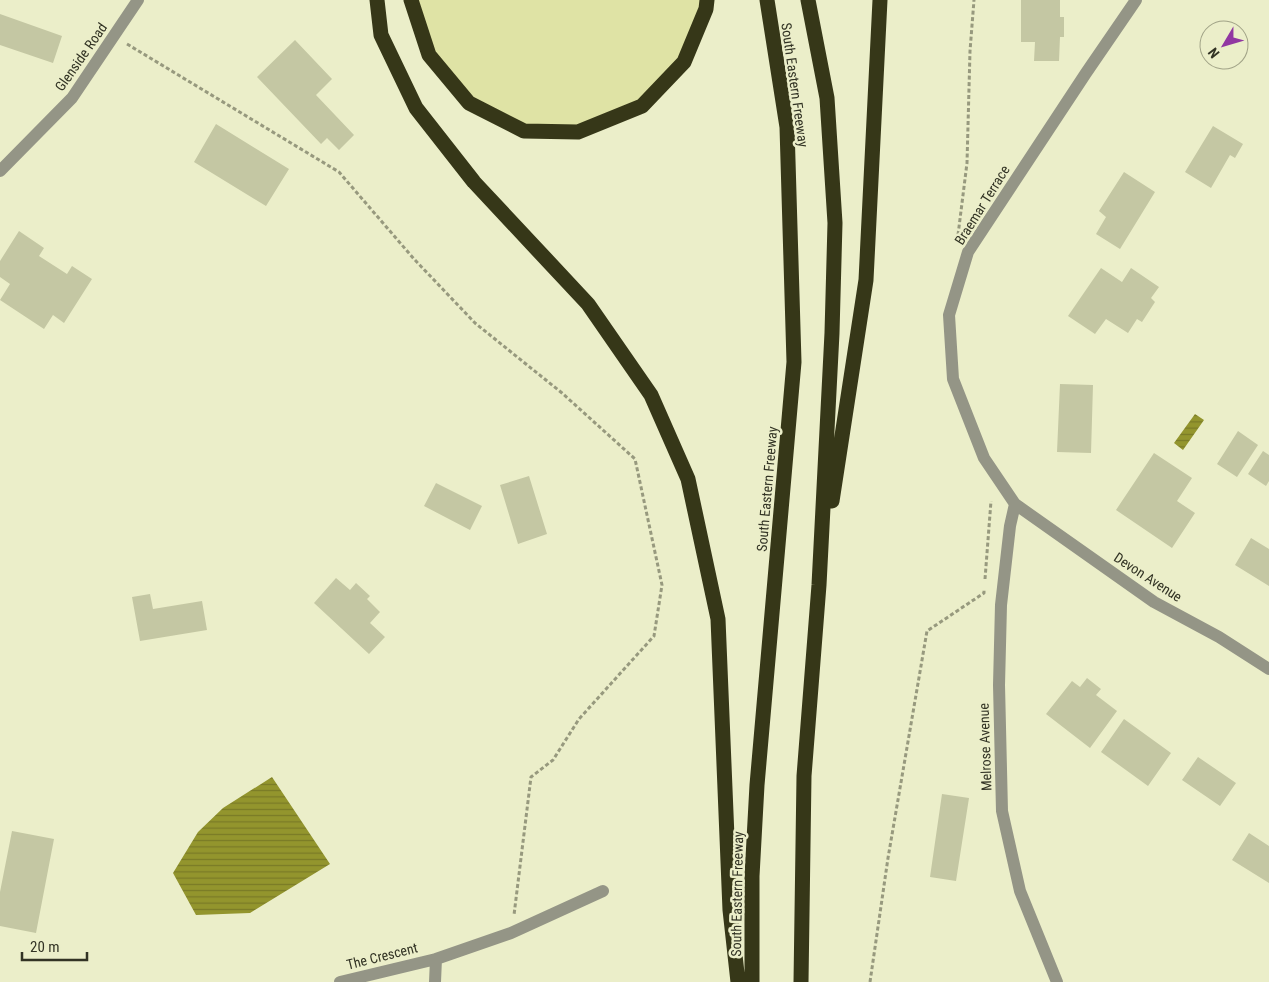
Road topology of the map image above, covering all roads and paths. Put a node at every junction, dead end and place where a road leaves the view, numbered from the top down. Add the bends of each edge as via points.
1 (138, 0) edge
2 (377, 0) edge
3 (411, 0) edge
4 (707, 0) edge
5 (767, 0) edge
6 (808, 0) edge
7 (880, 0) edge
8 (974, 0) edge
9 (1136, 0) edge
10 (114, 36) junction
11 (0, 170) edge
12 (957, 239) dead end
13 (992, 502) dead end
14 (1015, 504) junction
15 (819, 585) junction
16 (1269, 669) edge
17 (602, 891) dead end
18 (511, 932) junction
19 (436, 958) junction
20 (340, 982) edge
21 (435, 982) edge
22 (738, 982) edge
23 (752, 982) edge
24 (801, 982) edge
25 (870, 982) edge
26 (1057, 982) edge

1 - 10 street, Glenside Road
2 - 22 highway via 381,35 416,108 474,182 588,304 651,396 688,479 718,619 730,910
3 - 4 highway via 429,55 469,103 524,131 569,132 578,132 642,106 684,62
5 - 23 highway, South Eastern Freeway via 787,127 794,362 757,785 752,876
6 - 15 highway, South Eastern Freeway via 827,98 835,223
7 - 15 highway via 866,280
8 - 12 path via 967,163
9 - 14 street, Braemar Terrace via 968,252 949,315 954,379 984,458
10 - 11 street, Glenside Road via 72,98
10 - 18 path via 339,172 475,323 562,393 635,459 662,585 654,636 578,719 554,760 531,777
13 - 25 path via 984,593 927,631
14 - 16 street, Devon Avenue via 1154,602
14 - 26 street, Melrose Avenue via 1001,605 1002,810 1020,891
15 - 24 highway, South Eastern Freeway via 804,776
17 - 18 street
18 - 19 street
19 - 20 street, The Crescent
19 - 21 street, The Crescent

